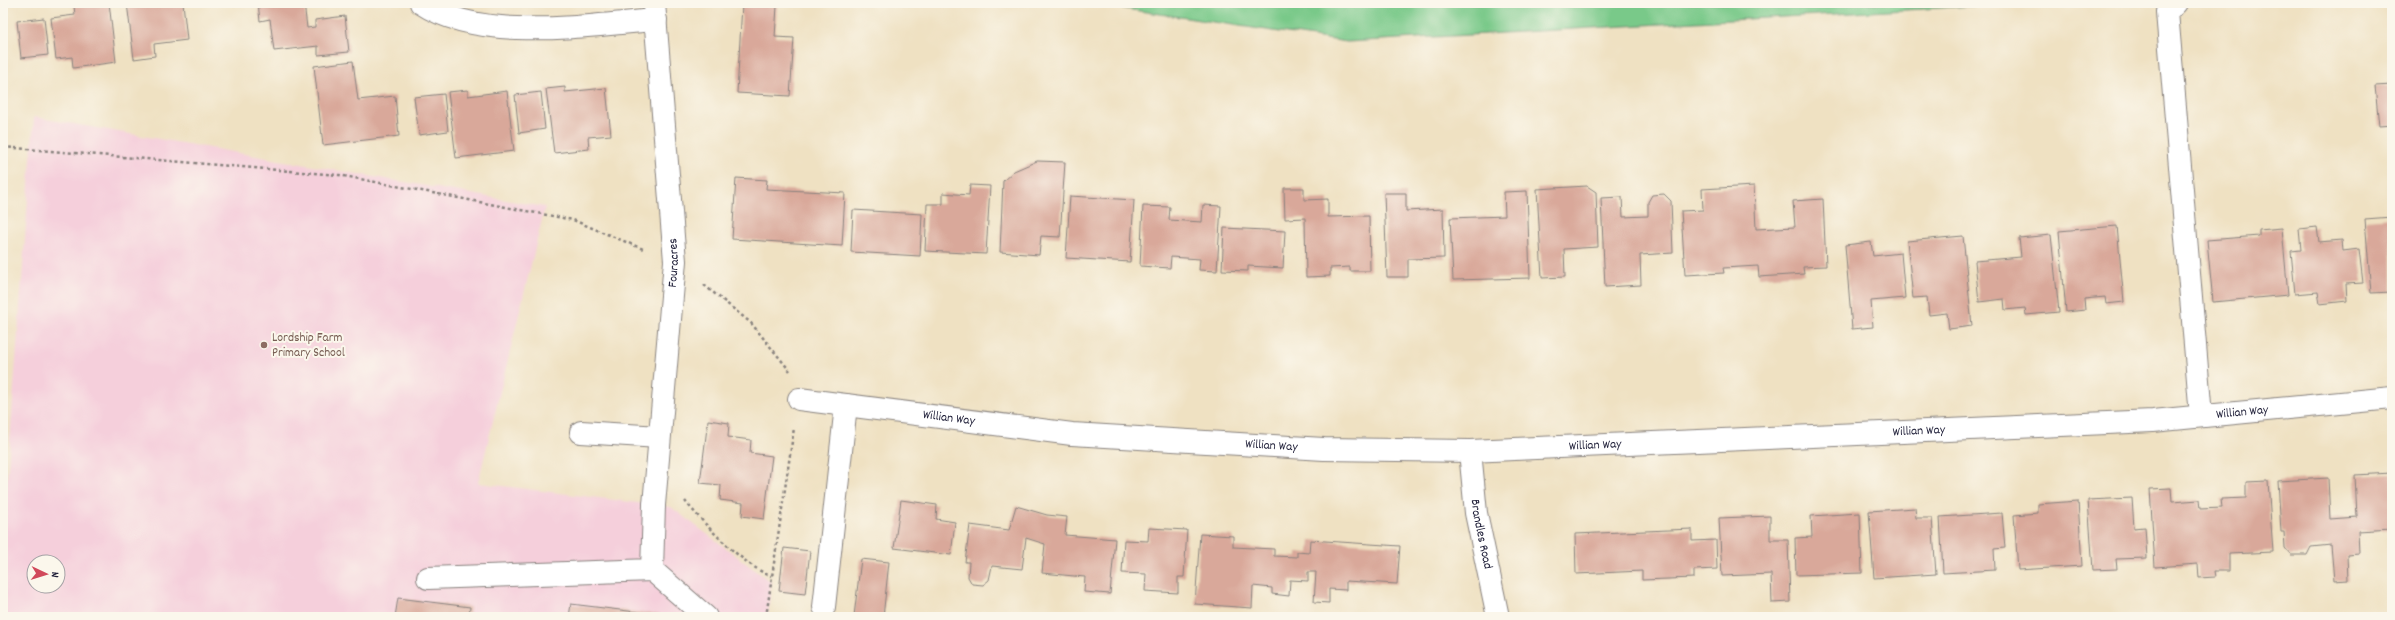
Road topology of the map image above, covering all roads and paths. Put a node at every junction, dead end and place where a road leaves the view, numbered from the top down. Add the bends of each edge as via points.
1 (421, 3) edge
2 (2176, 3) edge
3 (656, 11) edge
4 (3, 147) edge
5 (675, 261) junction
6 (2392, 398) edge
7 (799, 399) junction
8 (846, 405) junction
9 (2201, 416) junction
10 (581, 432) dead end
11 (659, 437) junction
12 (1470, 451) junction
13 (656, 469) junction
14 (652, 570) junction
15 (771, 576) junction
16 (428, 578) dead end
17 (824, 607) dead end
18 (706, 617) edge
19 (766, 617) edge
20 (1498, 617) edge

1 - 3 street, Fouracres via 432,10 476,23 518,29
2 - 9 street via 2167,12
3 - 5 street, Fouracres
4 - 5 path via 339,175 573,220
5 - 7 path via 751,322 790,368
5 - 11 street, Fouracres
6 - 9 street, Willian Way
7 - 8 street, Willian Way
7 - 15 path
8 - 12 street, Willian Way via 1072,434 1324,449
8 - 17 street
9 - 12 street, Willian Way via 2153,421
10 - 11 street
11 - 13 street, Fouracres
12 - 20 street, Brandles Road via 1476,513
13 - 14 street, Fouracres
13 - 15 path via 697,516 758,571
14 - 16 street
14 - 18 street
15 - 19 path

